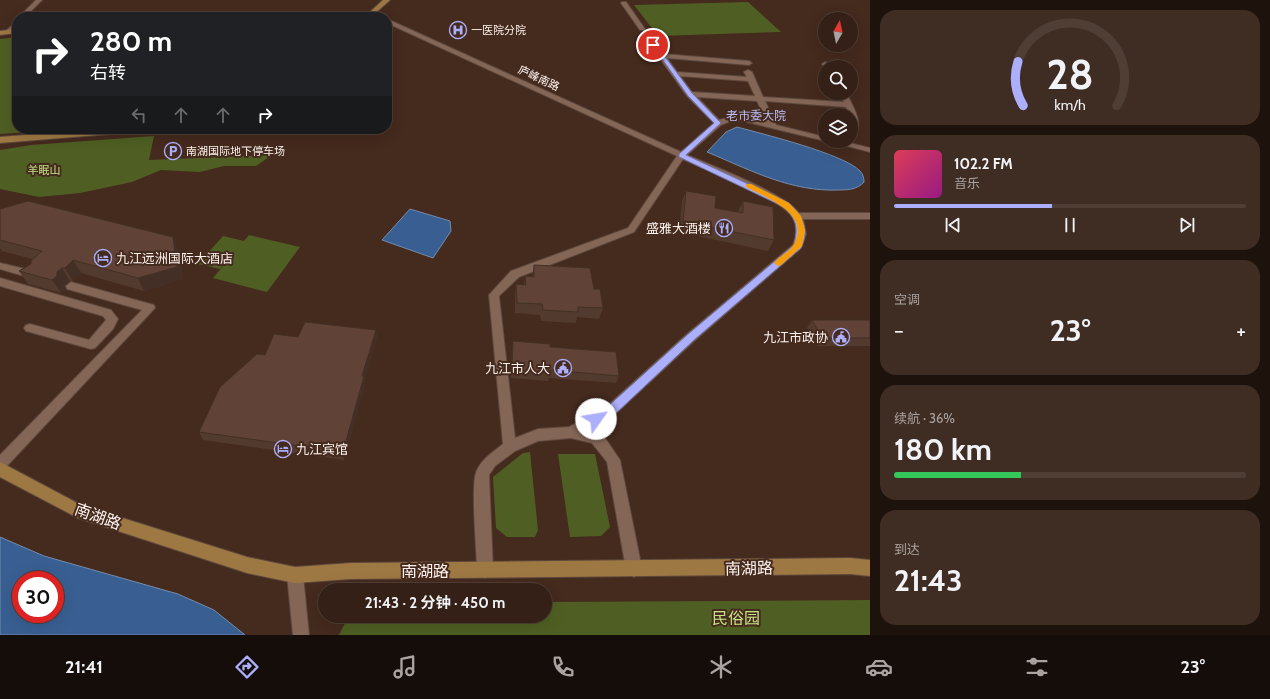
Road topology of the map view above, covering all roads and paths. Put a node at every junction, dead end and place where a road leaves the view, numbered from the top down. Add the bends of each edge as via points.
1 (39, 0) edge
2 (387, 0) edge
3 (624, 3) dead end
4 (27, 12) edge
5 (374, 12) edge
6 (392, 23) edge
7 (12, 28) edge
8 (642, 29) dead end
9 (8, 32) junction
10 (12, 32) edge
11 (0, 34) edge
12 (653, 45) dead end
13 (662, 56) junction
14 (675, 74) junction
15 (751, 79) junction
16 (690, 94) junction
17 (760, 99) junction
18 (846, 100) edge
19 (849, 105) junction
20 (850, 108) edge
21 (718, 123) junction
22 (772, 126) junction
23 (74, 134) edge
24 (818, 137) edge
25 (0, 140) edge
26 (858, 147) edge
27 (870, 150) edge
28 (681, 156) junction
29 (797, 216) junction
30 (870, 216) edge
31 (0, 266) edge
32 (34, 276) edge
33 (0, 282) edge
34 (70, 286) dead end
35 (120, 300) junction
36 (107, 313) junction
37 (30, 328) dead end
38 (571, 432) junction
39 (510, 447) junction
40 (0, 464) edge
41 (0, 469) edge
42 (870, 568) edge
43 (634, 569) junction
44 (485, 570) junction
45 (295, 575) junction
46 (301, 635) edge

1 - 4 street
2 - 5 street
3 - 8 street
6 - 28 street, 庐峰南路
7 - 9 street
9 - 10 street
9 - 11 street
12 - 13 street
13 - 14 street
13 - 15 street via 746,62
14 - 15 street
14 - 16 street
15 - 17 street
16 - 17 street
16 - 21 street
17 - 19 street
17 - 22 street
18 - 19 street
19 - 20 street
21 - 22 street via 730,119 743,119
21 - 28 street
22 - 24 street
23 - 25 street
26 - 27 street
28 - 29 street, 庐峰南路 via 766,194 787,205
28 - 39 street via 631,230 515,274 494,295
29 - 30 street
29 - 38 street via 801,230 798,246 690,338 609,412
31 - 32 street
33 - 36 street
34 - 35 street
35 - 36 street
35 - 40 street via 150,308
36 - 37 street via 112,319 109,326 91,346
38 - 39 street via 538,435
38 - 43 street via 592,436 603,445 613,460
39 - 44 street via 490,462 482,473 480,489
41 - 45 street, 南湖路 via 78,511 247,565
42 - 43 street, 南湖路 via 850,566
43 - 44 street, 南湖路
44 - 45 street, 南湖路 via 351,571
45 - 46 street

